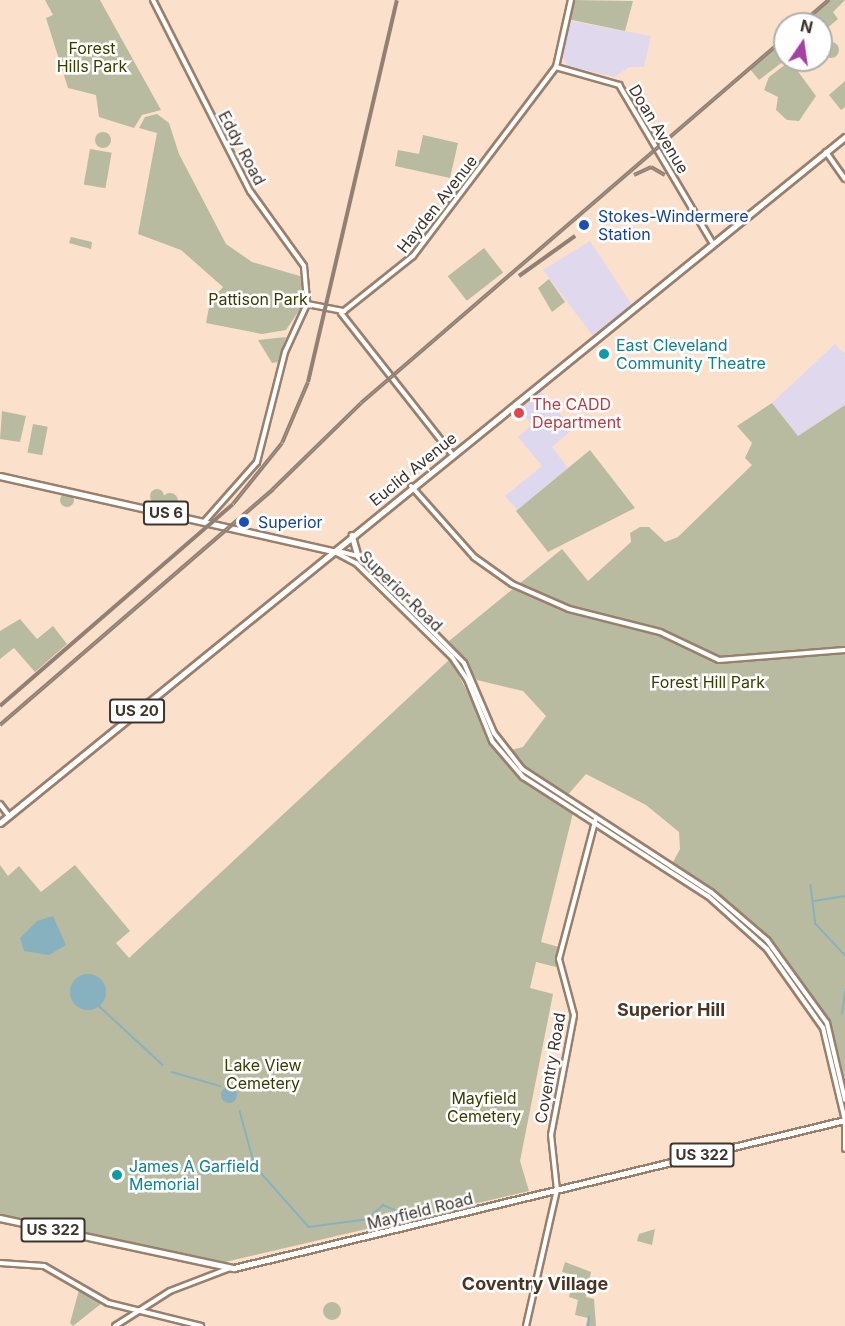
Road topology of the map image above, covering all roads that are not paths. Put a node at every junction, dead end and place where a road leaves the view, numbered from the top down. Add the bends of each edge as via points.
1 (153, 0) edge
2 (571, 0) edge
3 (556, 67) junction
4 (845, 137) edge
5 (826, 152) junction
6 (845, 179) edge
7 (712, 242) junction
8 (307, 304) junction
9 (341, 313) junction
10 (452, 453) junction
11 (0, 476) edge
12 (411, 486) junction
13 (204, 522) junction
14 (352, 534) junction
15 (332, 551) junction
16 (358, 556) junction
17 (845, 650) edge
18 (481, 711) junction
19 (494, 733) junction
20 (488, 736) junction
21 (0, 804) edge
22 (9, 816) junction
23 (596, 818) junction
24 (0, 823) edge
25 (593, 823) junction
26 (829, 1033) junction
27 (841, 1093) edge
28 (845, 1100) edge
29 (845, 1120) edge
30 (845, 1149) edge
31 (557, 1190) junction
32 (0, 1218) edge
33 (0, 1263) edge
34 (230, 1268) junction
35 (137, 1310) junction
36 (115, 1326) edge
37 (201, 1326) edge
38 (526, 1326) edge

1 - 8 street, Eddy Road via 250,192 304,266
2 - 3 street, Hayden Avenue
3 - 7 street, Doan Avenue via 619,85
3 - 9 street, Hayden Avenue via 413,256
4 - 5 main road, Euclid Avenue
5 - 6 street
5 - 7 main road, Euclid Avenue
7 - 10 main road, Euclid Avenue
8 - 9 street
8 - 13 street via 285,352 257,462
9 - 10 street
10 - 12 main road, Euclid Avenue
11 - 13 main road, US 6
12 - 14 main road, Euclid Avenue
12 - 17 street via 474,556 512,584 569,609 660,632 719,660
13 - 15 main road, US 6
14 - 15 main road, Euclid Avenue
14 - 16 main road
15 - 16 street, Superior Road
15 - 18 street, Superior Road via 356,563 452,657
15 - 22 main road, Euclid Avenue / US 20
16 - 18 street, Superior Road via 464,663
18 - 19 street, Superior Road
18 - 20 street, Superior Road
19 - 20 street
19 - 23 street, Superior Road via 522,769
20 - 25 street, Superior Road via 523,777
21 - 22 street
22 - 24 main road, Euclid Avenue / US 20
23 - 25 street, Coventry Road
23 - 26 street, Superior Road via 711,892 752,925 788,965
25 - 26 street, Superior Road via 742,924 792,979
25 - 31 street, Coventry Road via 559,959 574,1016 551,1135
26 - 27 street, Superior Road
27 - 28 street, Superior Road
27 - 29 street, Superior Road
29 - 30 street, Superior Road
29 - 31 main road, Mayfield Road / US 322
31 - 34 main road, Mayfield Road / US 322
31 - 38 street, Coventry Road
32 - 34 main road, Mayfield Road / US 322
33 - 35 street via 49,1268 94,1296
34 - 35 street
35 - 36 street
35 - 37 street

